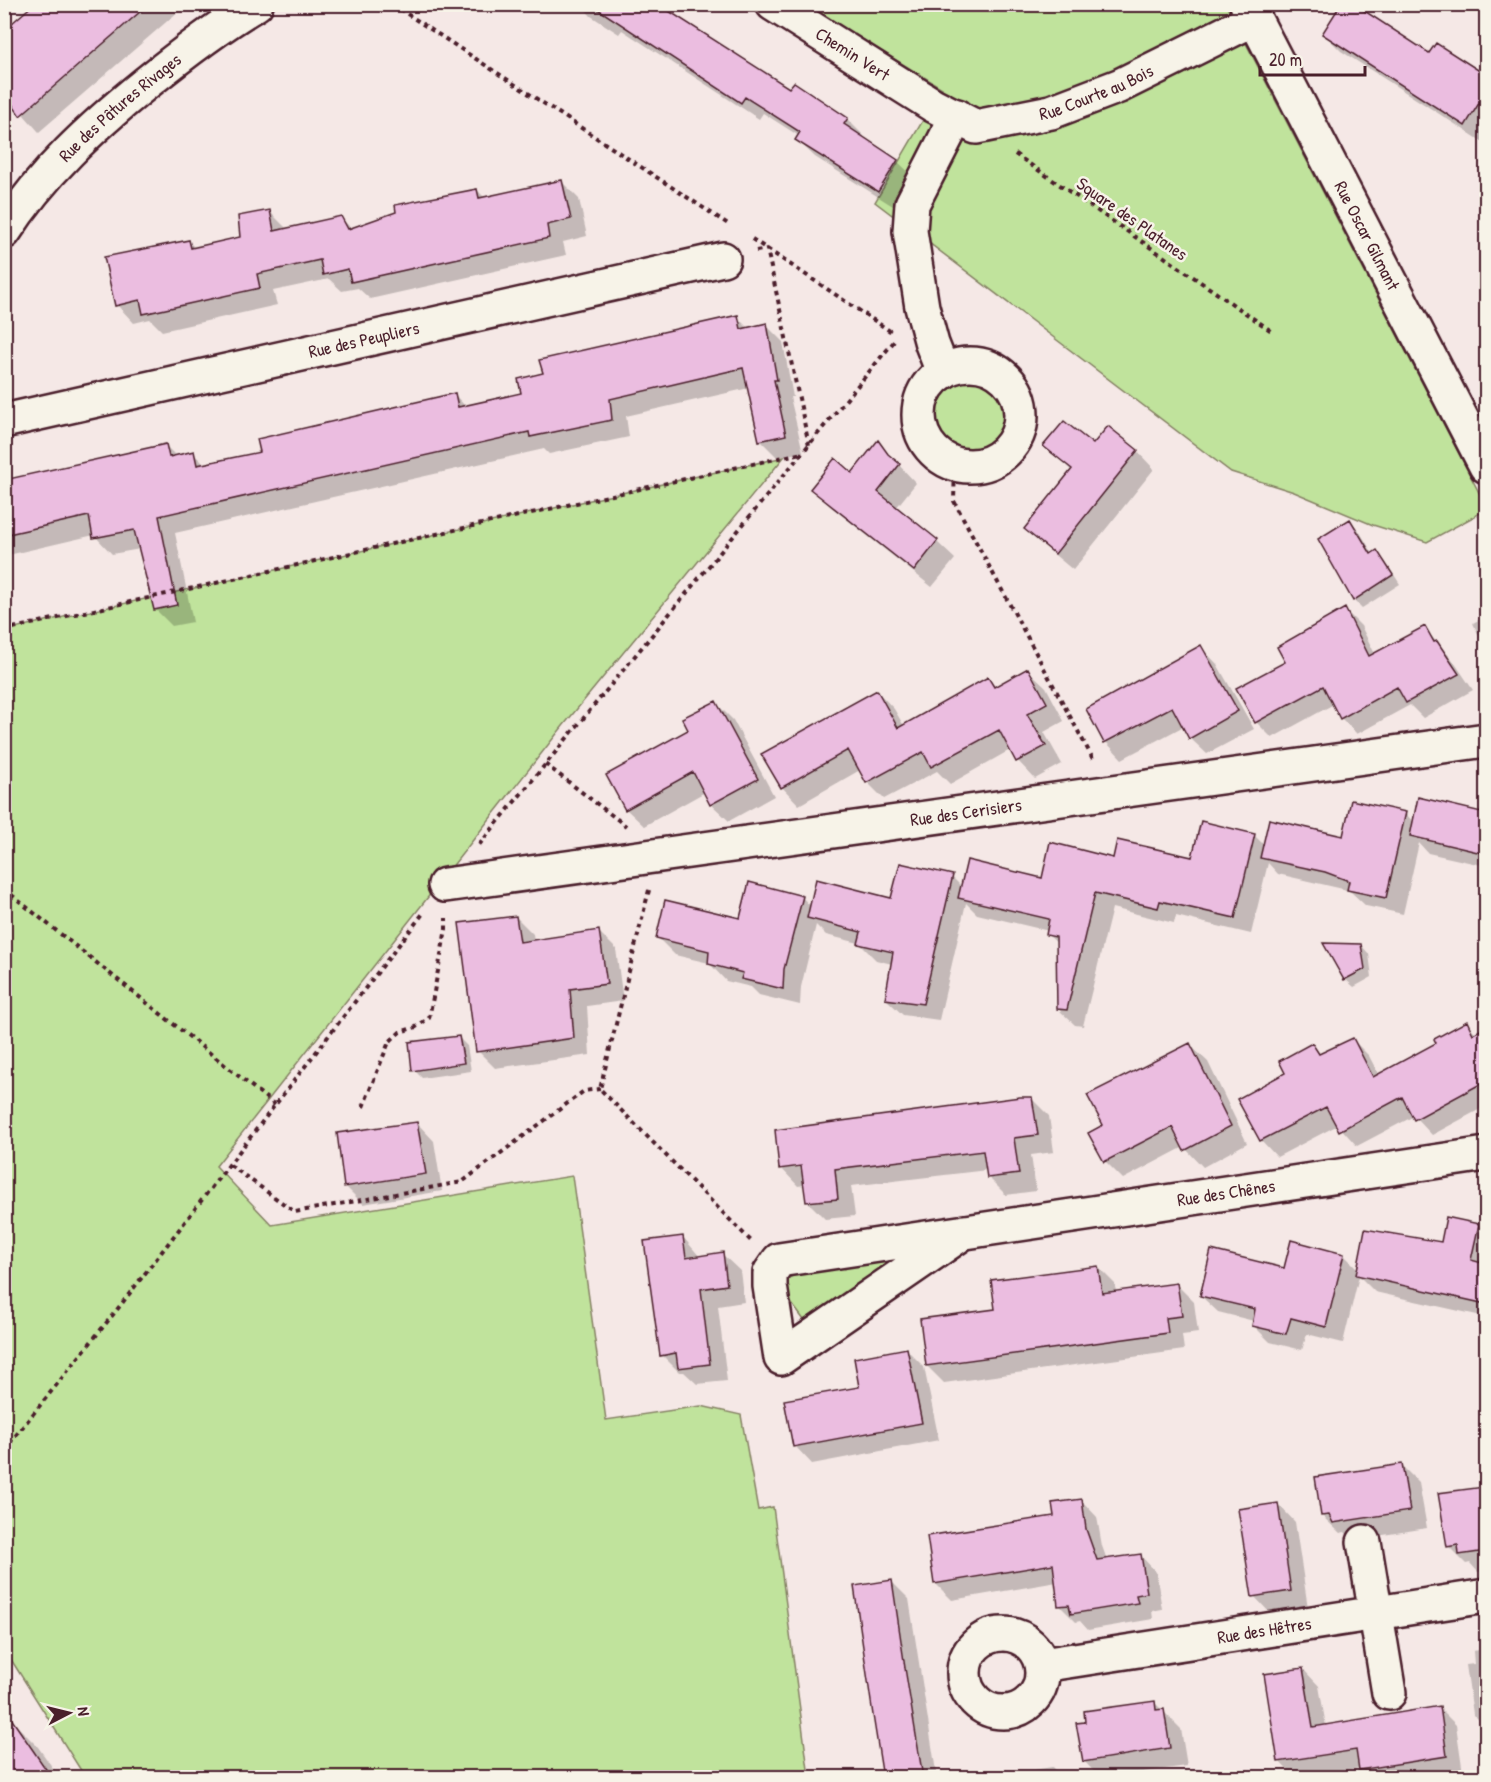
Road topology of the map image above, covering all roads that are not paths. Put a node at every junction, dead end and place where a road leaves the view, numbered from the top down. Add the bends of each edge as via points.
1 (256, 4) edge
2 (773, 4) edge
3 (1251, 12) edge
4 (956, 116) junction
5 (4, 232) edge
6 (723, 259) road end
7 (943, 372) junction
8 (4, 421) edge
9 (1486, 466) edge
10 (1486, 740) edge
11 (445, 885) road end
12 (1486, 1154) edge
13 (964, 1232) junction
14 (1364, 1542) dead end
15 (1486, 1596) edge
16 (1376, 1614) junction
17 (1042, 1665) dead end
18 (1389, 1693) dead end

1 - 5 street, Rue des Pâtures Rivages via 179,56 85,137 37,186
2 - 4 street, Chemin Vert
3 - 4 street, Rue Courte au Bois via 1119,86 1051,112
3 - 9 street, Rue Oscar Gilmant
4 - 7 street via 912,204 910,231 922,307
6 - 8 street, Rue des Peupliers
7 - 7 street via 977,364 993,369 1016,392 1021,424 1015,441 1004,454 973,467 955,465 927,444 918,412 922,394
10 - 11 street, Rue des Cerisiers
12 - 13 street, Rue des Chênes
13 - 13 street, Rue des Chênes via 779,1260 770,1273 770,1286 781,1358
14 - 16 street
15 - 16 street, Rue des Hêtres
16 - 17 street, Rue des Hêtres
16 - 18 street

